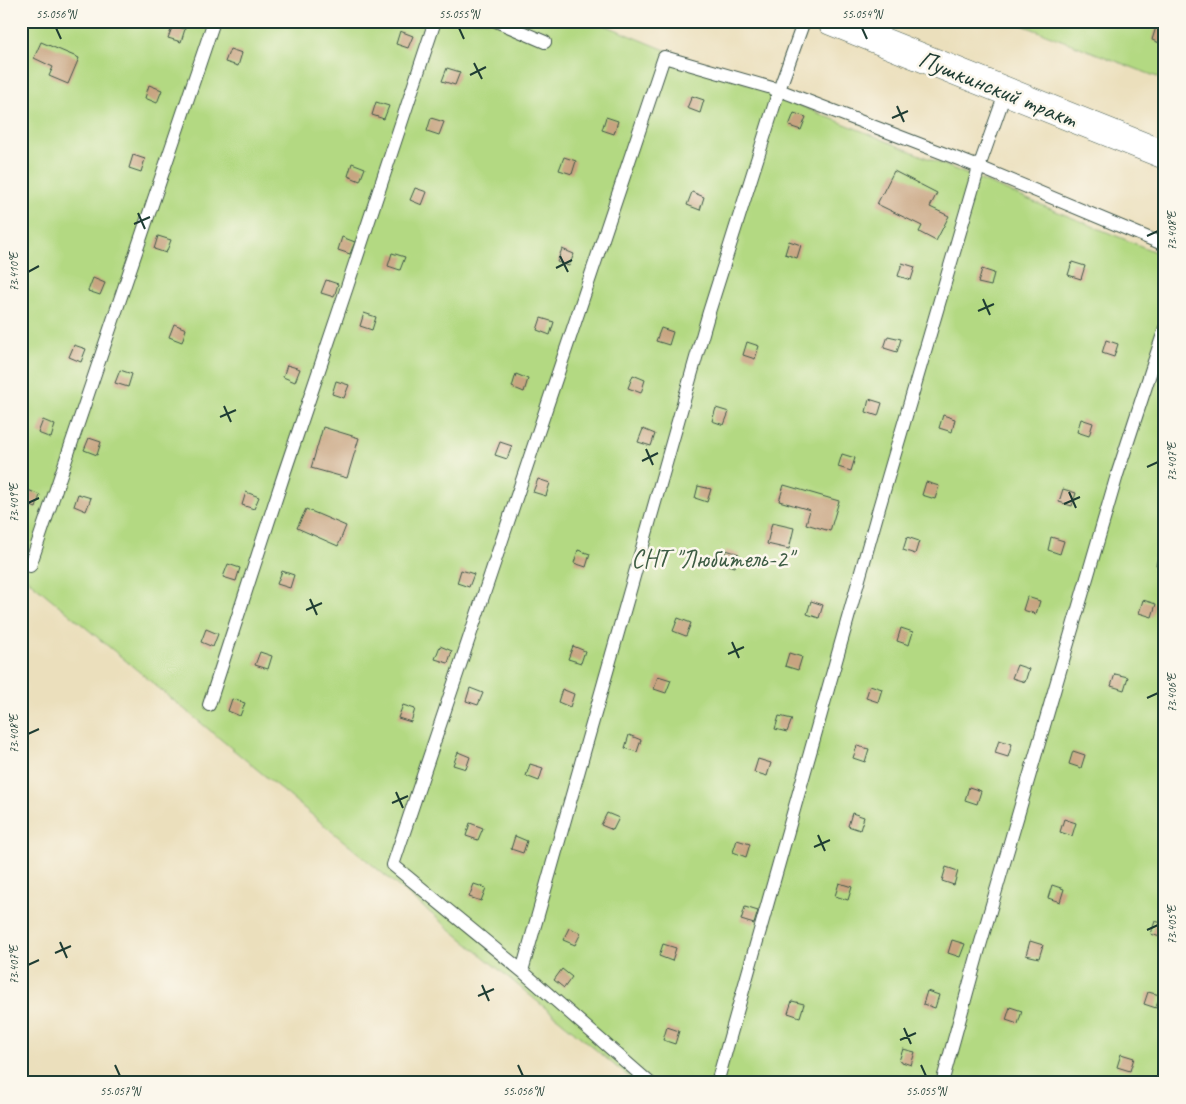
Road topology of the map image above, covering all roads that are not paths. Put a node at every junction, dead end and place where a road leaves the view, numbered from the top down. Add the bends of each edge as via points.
1 (214, 21) edge
2 (435, 21) edge
3 (496, 21) edge
4 (804, 21) edge
5 (831, 21) edge
6 (544, 42) dead end
7 (779, 90) junction
8 (1006, 91) junction
9 (1165, 155) edge
10 (979, 167) junction
11 (1165, 245) edge
12 (1165, 328) edge
13 (21, 559) edge
14 (210, 705) dead end
15 (522, 971) junction
16 (650, 1083) edge
17 (717, 1083) edge
18 (942, 1083) edge

1 - 13 lane via 30,566
2 - 14 lane
3 - 6 lane
4 - 7 lane
5 - 8 main road, Пушкинский тракт
7 - 10 lane
7 - 15 lane via 708,312
7 - 15 lane via 664,57 393,865
8 - 9 main road, Пушкинский тракт
8 - 10 lane
10 - 11 lane
10 - 17 lane
12 - 18 lane via 1117,475
15 - 16 lane

